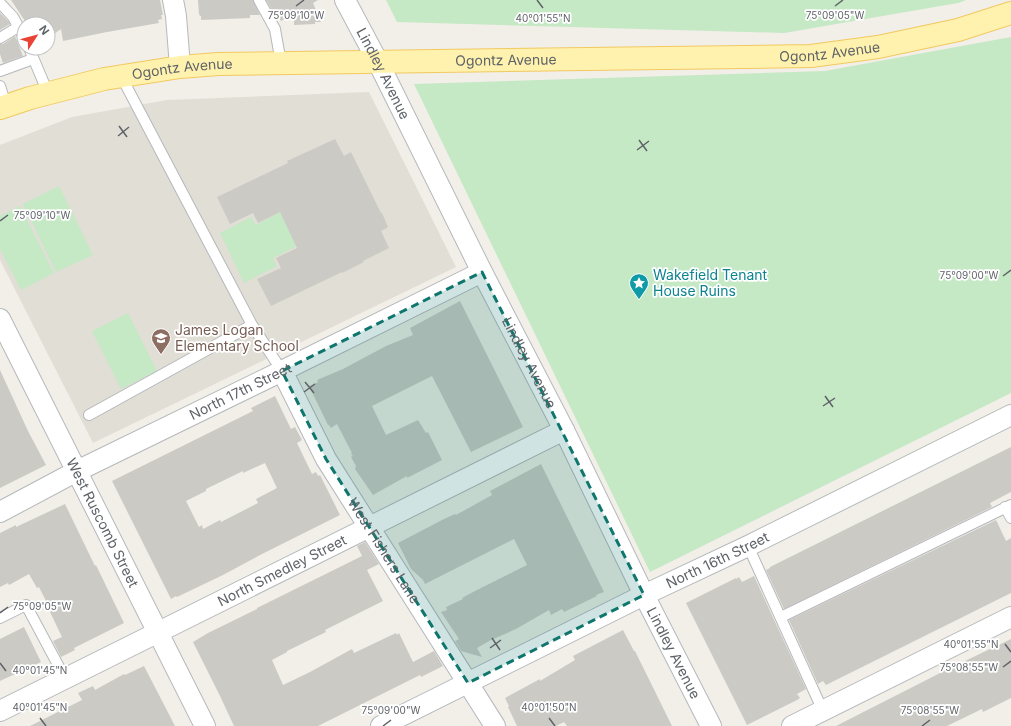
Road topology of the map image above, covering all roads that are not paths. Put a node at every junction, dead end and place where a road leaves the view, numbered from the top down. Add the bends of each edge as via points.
1 (173, 0) edge
2 (259, 0) edge
3 (345, 0) edge
4 (0, 3) edge
5 (1011, 13) edge
6 (16, 23) edge
7 (16, 28) edge
8 (0, 38) edge
9 (33, 58) joint
10 (378, 62) junction
11 (280, 63) junction
12 (180, 67) junction
13 (0, 70) edge
14 (121, 76) junction
15 (48, 93) junction
16 (2, 100) edge
17 (482, 272) junction
18 (0, 319) edge
19 (252, 325) junction
20 (282, 371) junction
21 (89, 415) dead end
22 (1011, 415) edge
23 (564, 430) junction
24 (77, 471) junction
25 (1008, 506) edge
26 (0, 511) edge
27 (1011, 518) edge
28 (369, 527) junction
29 (748, 546) junction
30 (644, 595) junction
31 (781, 617) junction
32 (1011, 617) edge
33 (0, 618) edge
34 (158, 632) junction
35 (65, 678) junction
36 (468, 683) junction
37 (0, 711) edge
38 (823, 711) junction
39 (205, 726) edge
40 (381, 726) edge
41 (495, 726) edge
42 (711, 726) edge
43 (792, 726) edge

1 - 12 street
2 - 11 lane via 275,29
3 - 10 street, Lindley Avenue
4 - 6 lane
5 - 10 main road, Ogontz Avenue via 958,30 878,47 811,56
7 - 8 lane
9 - 13 lane
9 - 15 lane
10 - 11 main road, Ogontz Avenue
10 - 17 street, Lindley Avenue
11 - 12 main road, Ogontz Avenue
12 - 14 main road, Ogontz Avenue
14 - 15 main road, Ogontz Avenue
14 - 19 lane
15 - 16 main road, Ogontz Avenue
17 - 20 street, North 17th Street
17 - 23 street, Lindley Avenue
18 - 24 street, West Ruscomb Street
19 - 20 lane
19 - 21 lane
20 - 24 street, North 17th Street
20 - 28 street, West Fishers Lane via 326,459
22 - 29 street, North 16th Street
23 - 28 street, North Smedley Street
23 - 30 street, Lindley Avenue
24 - 26 street, North 17th Street
24 - 34 street, West Ruscomb Street
25 - 27 lane
25 - 31 lane
28 - 34 street, North Smedley Street
28 - 36 street, West Fishers Lane
29 - 30 street, North 16th Street
29 - 31 lane
30 - 36 street, North 16th Street
30 - 42 street, Lindley Avenue
31 - 38 lane
32 - 38 street
33 - 35 lane via 26,605
34 - 35 street, North Smedley Street
34 - 39 street, West Ruscomb Street
35 - 37 street, North Smedley Street
36 - 40 street, North 16th Street
36 - 41 street, West Fishers Lane
38 - 43 street

